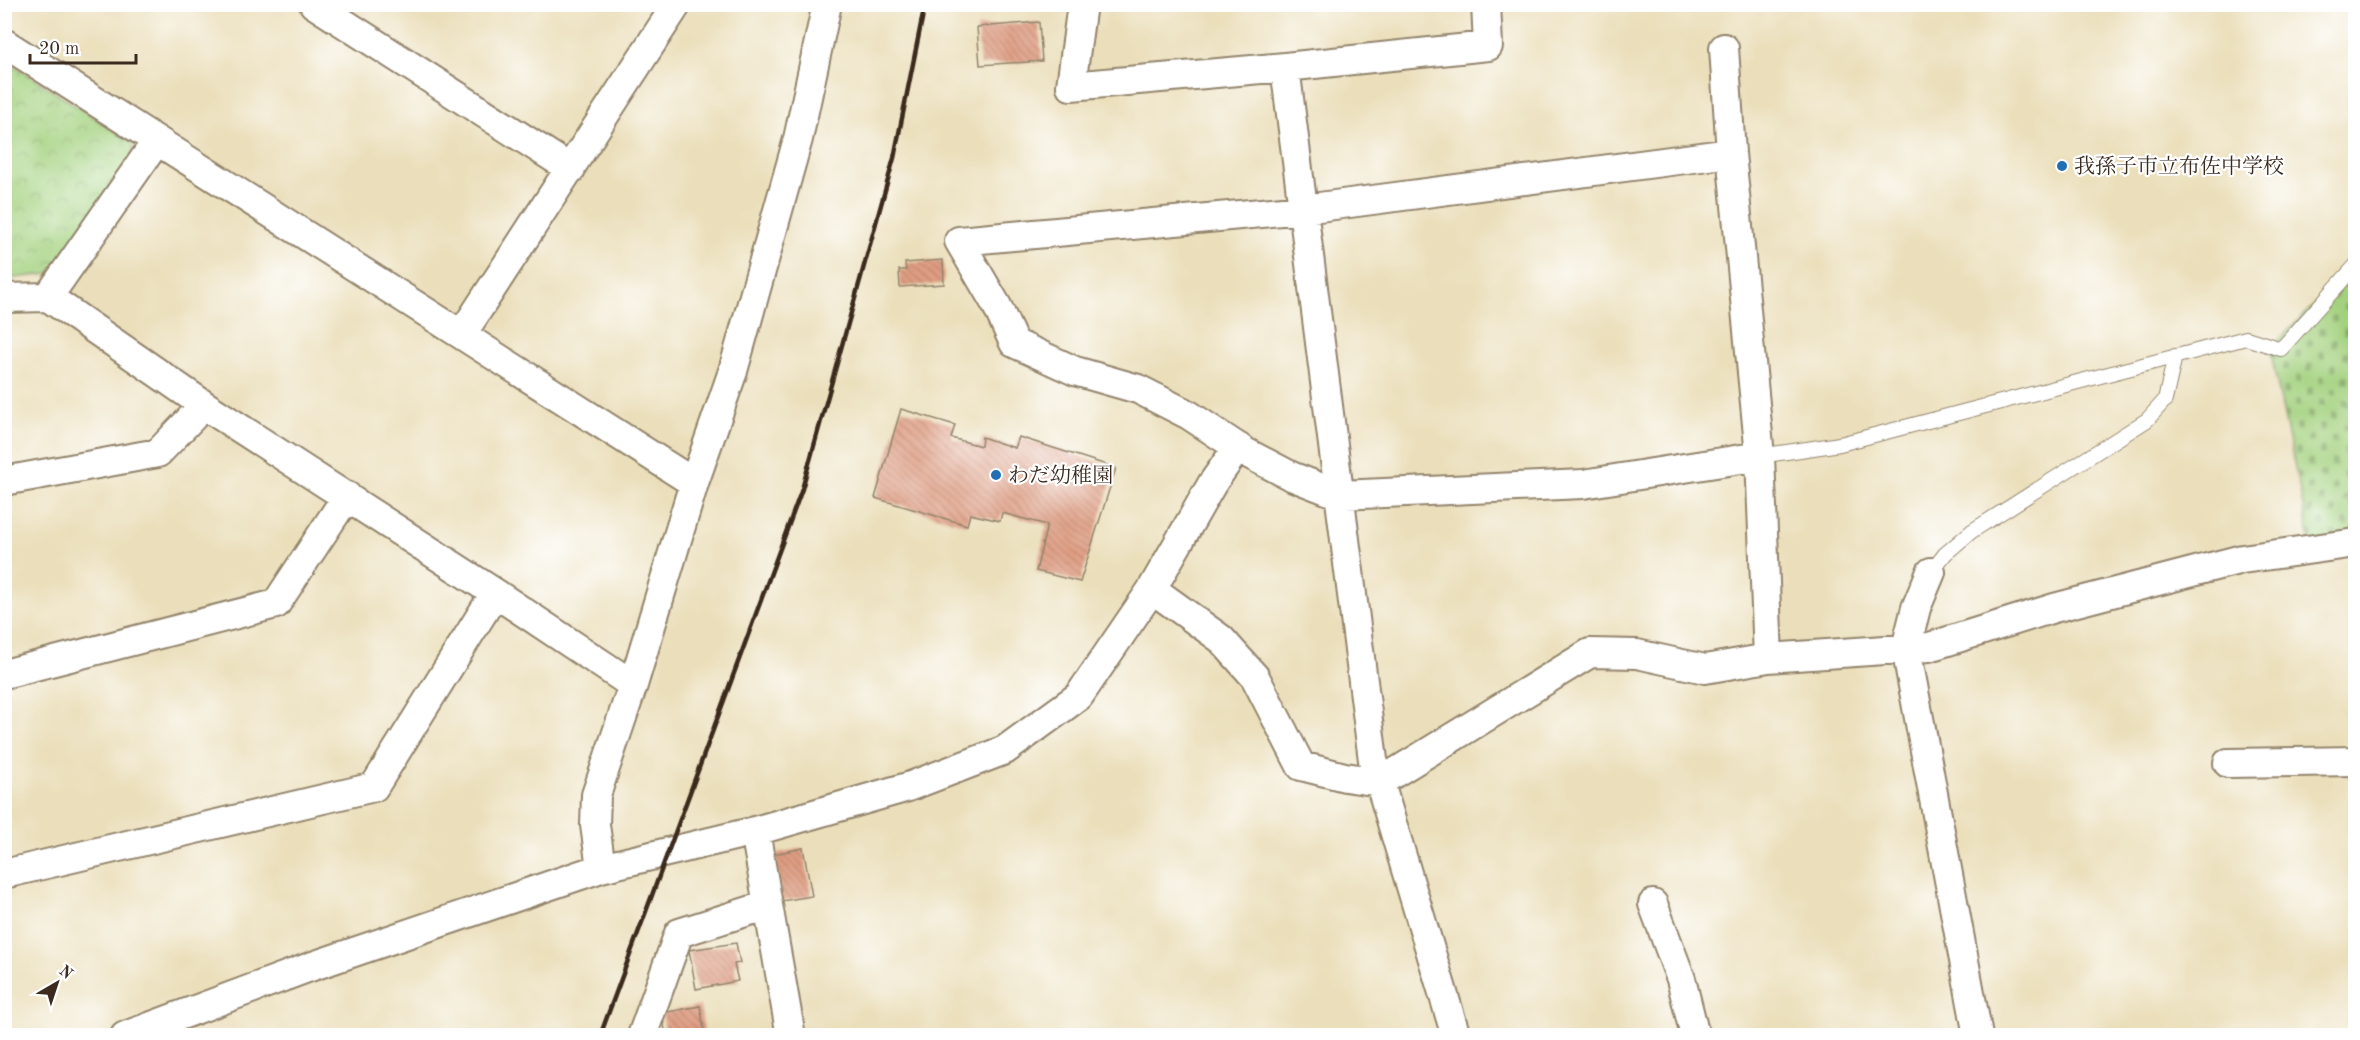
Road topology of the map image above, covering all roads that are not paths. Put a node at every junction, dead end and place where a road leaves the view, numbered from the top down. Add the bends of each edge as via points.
1 (314, 4) edge
2 (677, 4) edge
3 (827, 4) edge
4 (1082, 4) edge
5 (1486, 4) edge
6 (4, 43) edge
7 (1724, 48) dead end
8 (1285, 67) junction
9 (156, 142) junction
10 (1731, 153) junction
11 (571, 169) junction
12 (1304, 209) junction
13 (2355, 265) edge
14 (48, 297) junction
15 (4, 298) edge
16 (462, 334) junction
17 (2175, 356) junction
18 (204, 405) junction
19 (1238, 447) junction
20 (1760, 456) junction
21 (4, 481) edge
22 (694, 483) junction
23 (1340, 495) junction
24 (346, 496) junction
25 (2355, 543) edge
26 (1931, 572) joint
27 (1152, 589) junction
28 (495, 593) junction
29 (1906, 648) junction
30 (1768, 658) junction
31 (4, 674) edge
32 (633, 686) junction
33 (2355, 761) edge
34 (2228, 763) dead end
35 (1380, 782) junction
36 (754, 831) junction
37 (601, 868) junction
38 (4, 874) edge
39 (1653, 903) dead end
40 (768, 905) junction
41 (125, 1035) edge
42 (642, 1035) edge
43 (791, 1035) edge
44 (1456, 1035) edge
45 (1695, 1035) edge
46 (1978, 1035) edge

1 - 11 street
2 - 11 street
3 - 22 street via 798,139 767,255
4 - 8 street via 1071,86
5 - 8 street via 1488,46
6 - 9 street
7 - 10 street
8 - 12 street
9 - 14 street
9 - 16 street
10 - 12 street
10 - 20 street
11 - 16 street
12 - 19 street via 959,241 1014,343 1075,371 1138,389 1190,415
12 - 23 street
13 - 17 lane via 2281,349 2246,338
14 - 15 street
14 - 18 street
16 - 22 street
17 - 20 lane via 1840,444
17 - 26 lane via 2165,400 2147,420 1972,531
18 - 21 street via 158,453
18 - 24 street
19 - 23 street via 1291,476
19 - 27 street via 1212,484
20 - 23 street via 1583,484
20 - 30 street
22 - 32 street
23 - 35 street via 1373,760
24 - 28 street
24 - 31 street via 276,604
25 - 29 street via 2242,559 2054,608 1929,647
26 - 29 street
27 - 35 street via 1221,639 1255,677 1301,766
27 - 36 street via 1079,696 1005,750 908,787
28 - 32 street
28 - 38 street via 374,786
29 - 30 street
29 - 46 street
30 - 35 street via 1705,669 1637,654 1590,653
32 - 37 street via 596,795 595,825
33 - 34 street
35 - 44 street
36 - 37 street
36 - 40 street
37 - 41 street
39 - 45 street via 1681,979
40 - 42 street via 679,933
40 - 43 street

